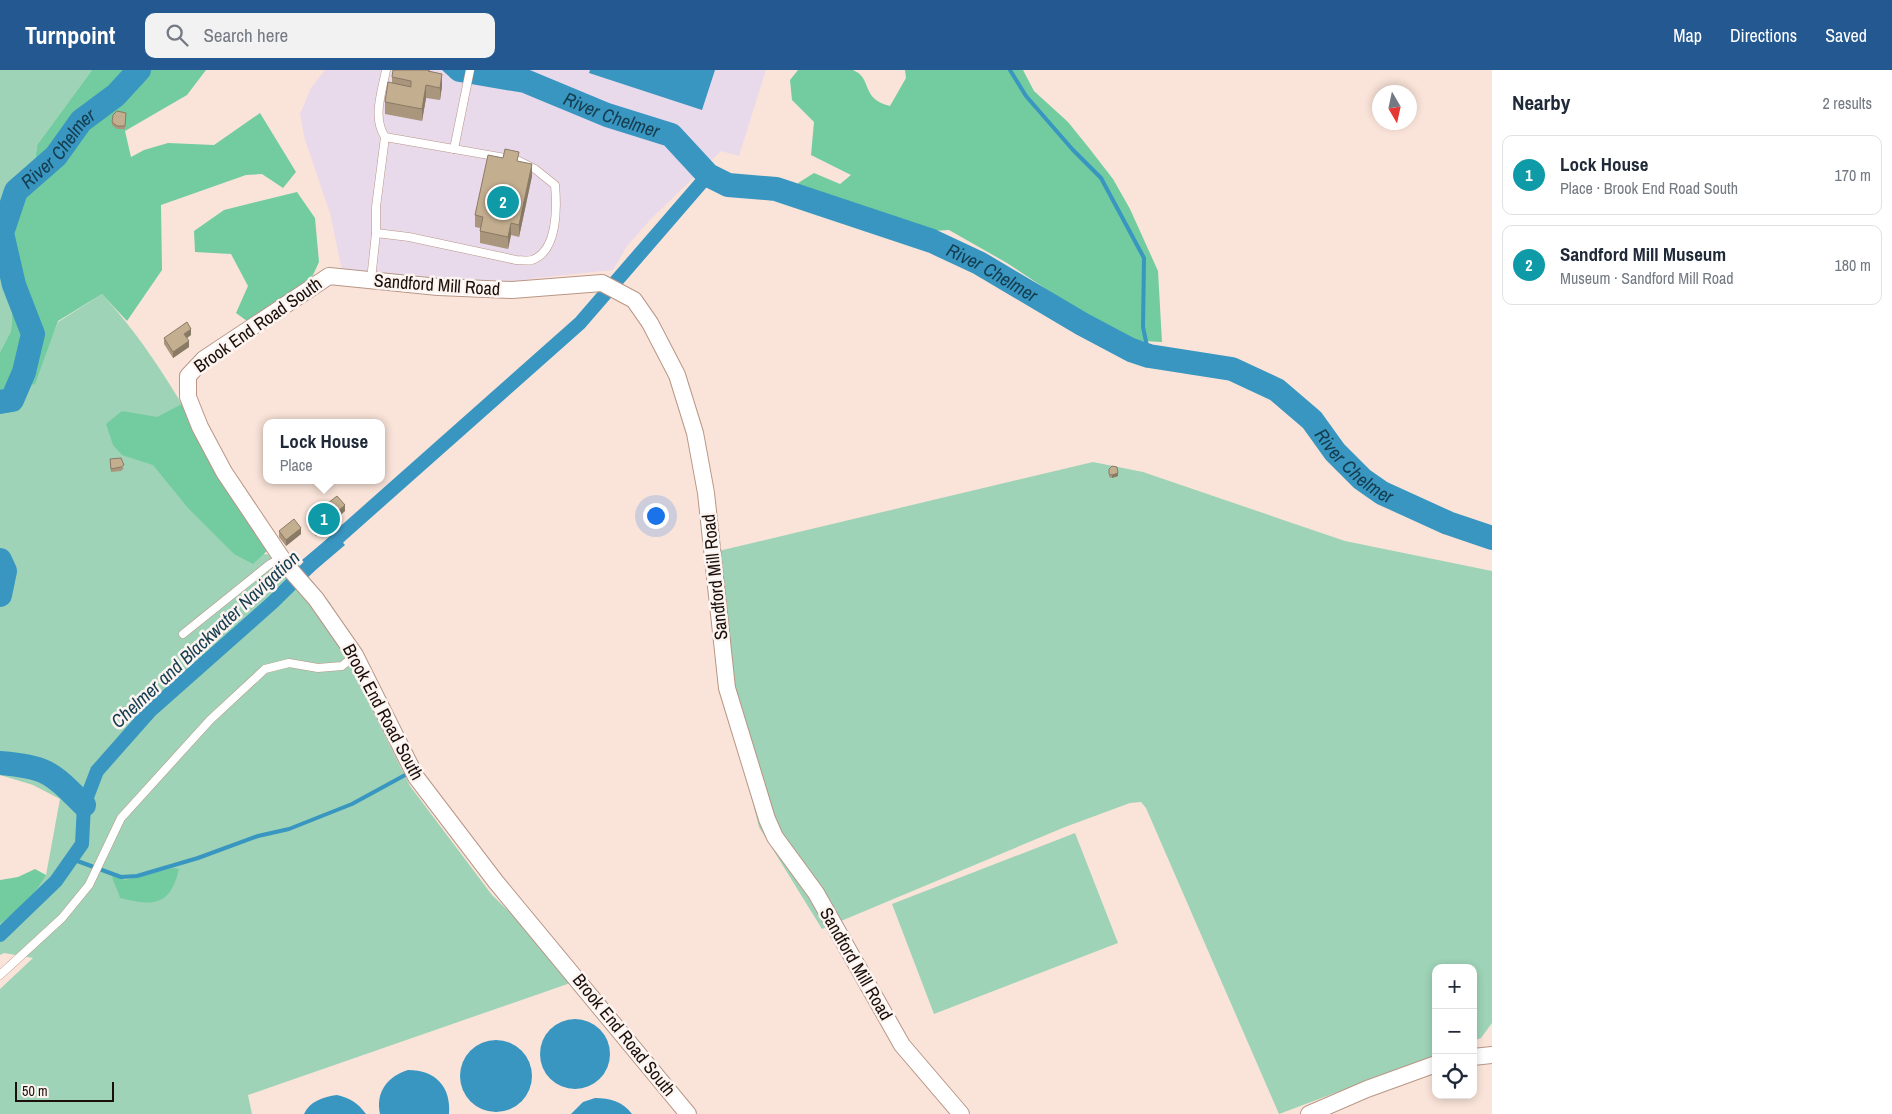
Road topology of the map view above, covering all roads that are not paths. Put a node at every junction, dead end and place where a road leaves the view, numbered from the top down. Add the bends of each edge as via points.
1 (386, 70) edge
2 (470, 70) edge
3 (385, 137) junction
4 (454, 149) junction
5 (376, 233) junction
6 (329, 276) joint
7 (370, 281) junction
8 (284, 562) junction
9 (183, 634) dead end
10 (356, 655) junction
11 (0, 975) edge
12 (1492, 1055) edge
13 (1477, 1057) edge
14 (1432, 1065) edge
15 (688, 1114) edge
16 (961, 1114) edge
17 (1309, 1114) edge

1 - 3 lane via 378,109 379,128
2 - 4 lane
3 - 4 lane
3 - 5 lane
4 - 5 lane via 517,160 535,169 554,185 557,204 546,250 532,260 516,260
5 - 7 lane
6 - 7 street, Sandford Mill Road
6 - 8 street, Brook End Road South via 204,359 188,376 188,397 200,427 224,472
7 - 16 street, Sandford Mill Road via 512,290 602,282 634,300 677,374 695,433 706,493 727,688 767,820 775,837 816,893 902,1045
8 - 9 lane via 262,570
8 - 10 street, Brook End Road South
10 - 11 lane via 342,666 318,668 289,663 265,669 210,720 121,818 89,885 62,918
10 - 15 street, Brook End Road South via 416,777 496,882
12 - 13 street
14 - 17 street

